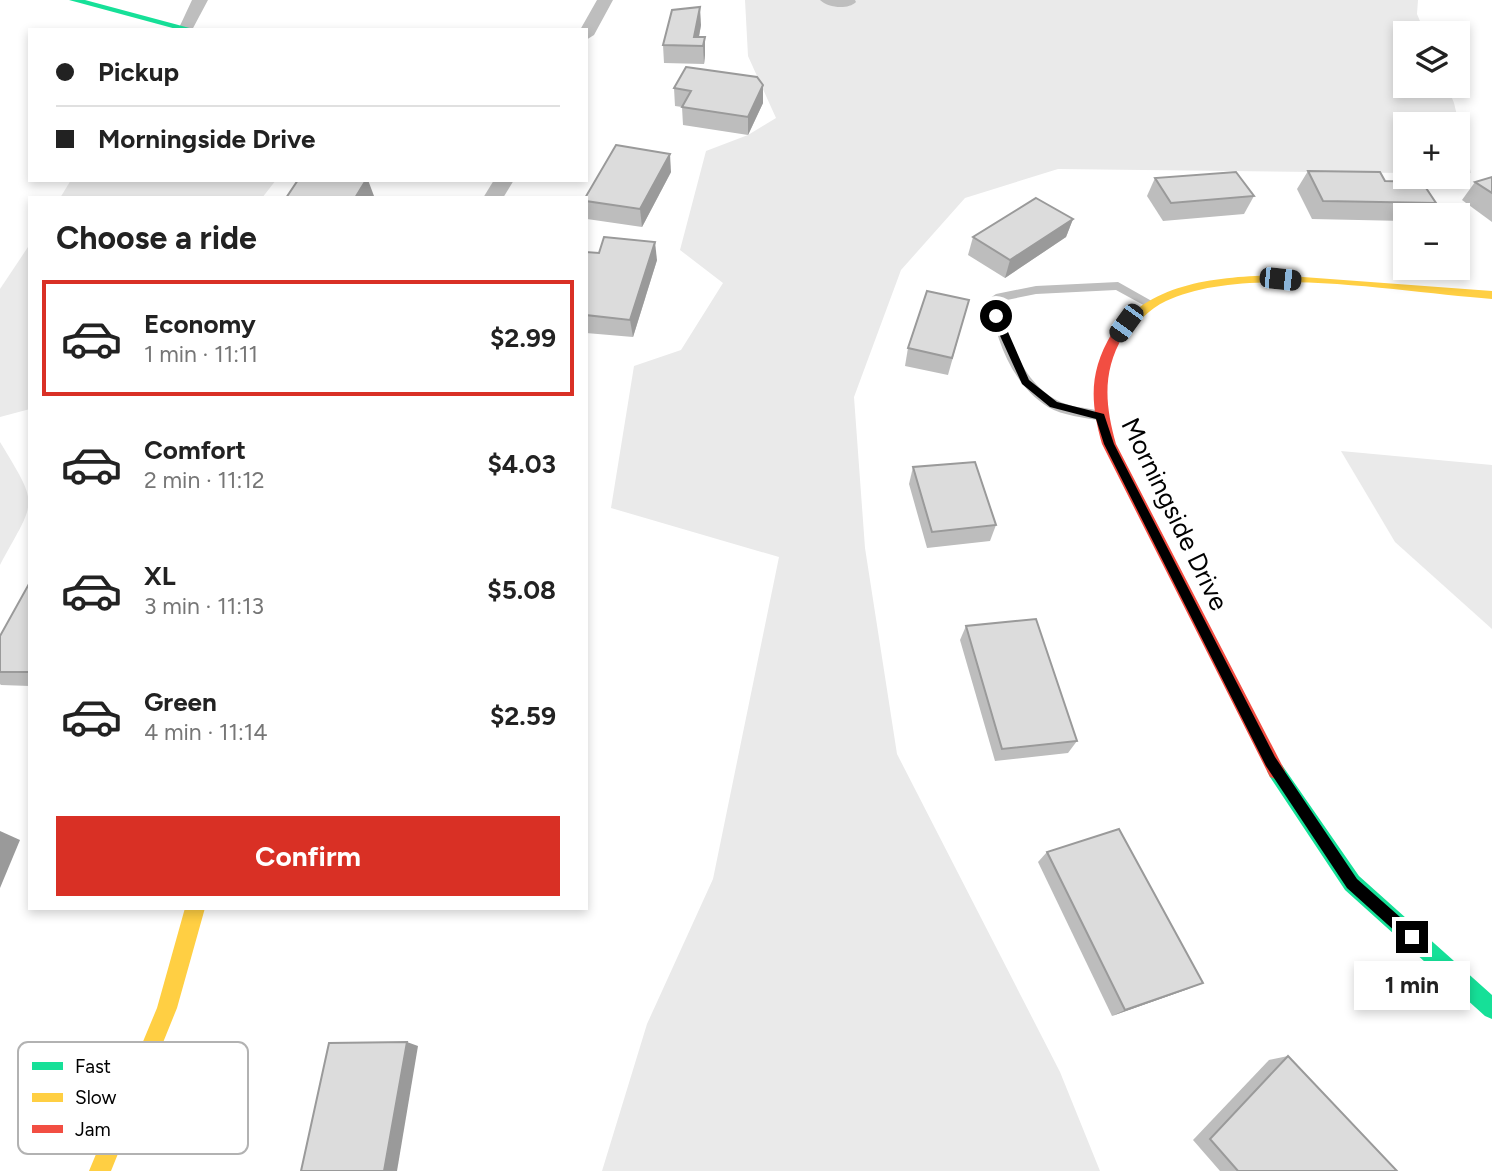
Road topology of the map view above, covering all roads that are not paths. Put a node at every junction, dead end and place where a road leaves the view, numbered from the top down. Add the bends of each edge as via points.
1 (74, 0) edge
2 (200, 0) edge
3 (605, 0) edge
4 (828, 0) edge
5 (848, 2) dead end
6 (185, 28) edge
7 (189, 28) edge
8 (588, 31) edge
9 (1492, 295) edge
10 (1151, 304) junction
11 (1101, 416) junction
12 (194, 910) edge
13 (1492, 1009) edge
14 (153, 1042) edge
15 (107, 1154) edge
16 (100, 1171) edge

1 - 6 street
2 - 7 street
3 - 8 street
4 - 5 street
9 - 10 street, Morningside Drive via 1259,278 1200,285
10 - 11 street, Morningside Drive via 1126,323 1108,347 1098,392
10 - 11 lane via 1118,286 1036,290 996,298 996,316 1026,382 1054,405
11 - 13 street, Morningside Drive via 1109,444 1270,762 1352,883
12 - 14 street
15 - 16 street

